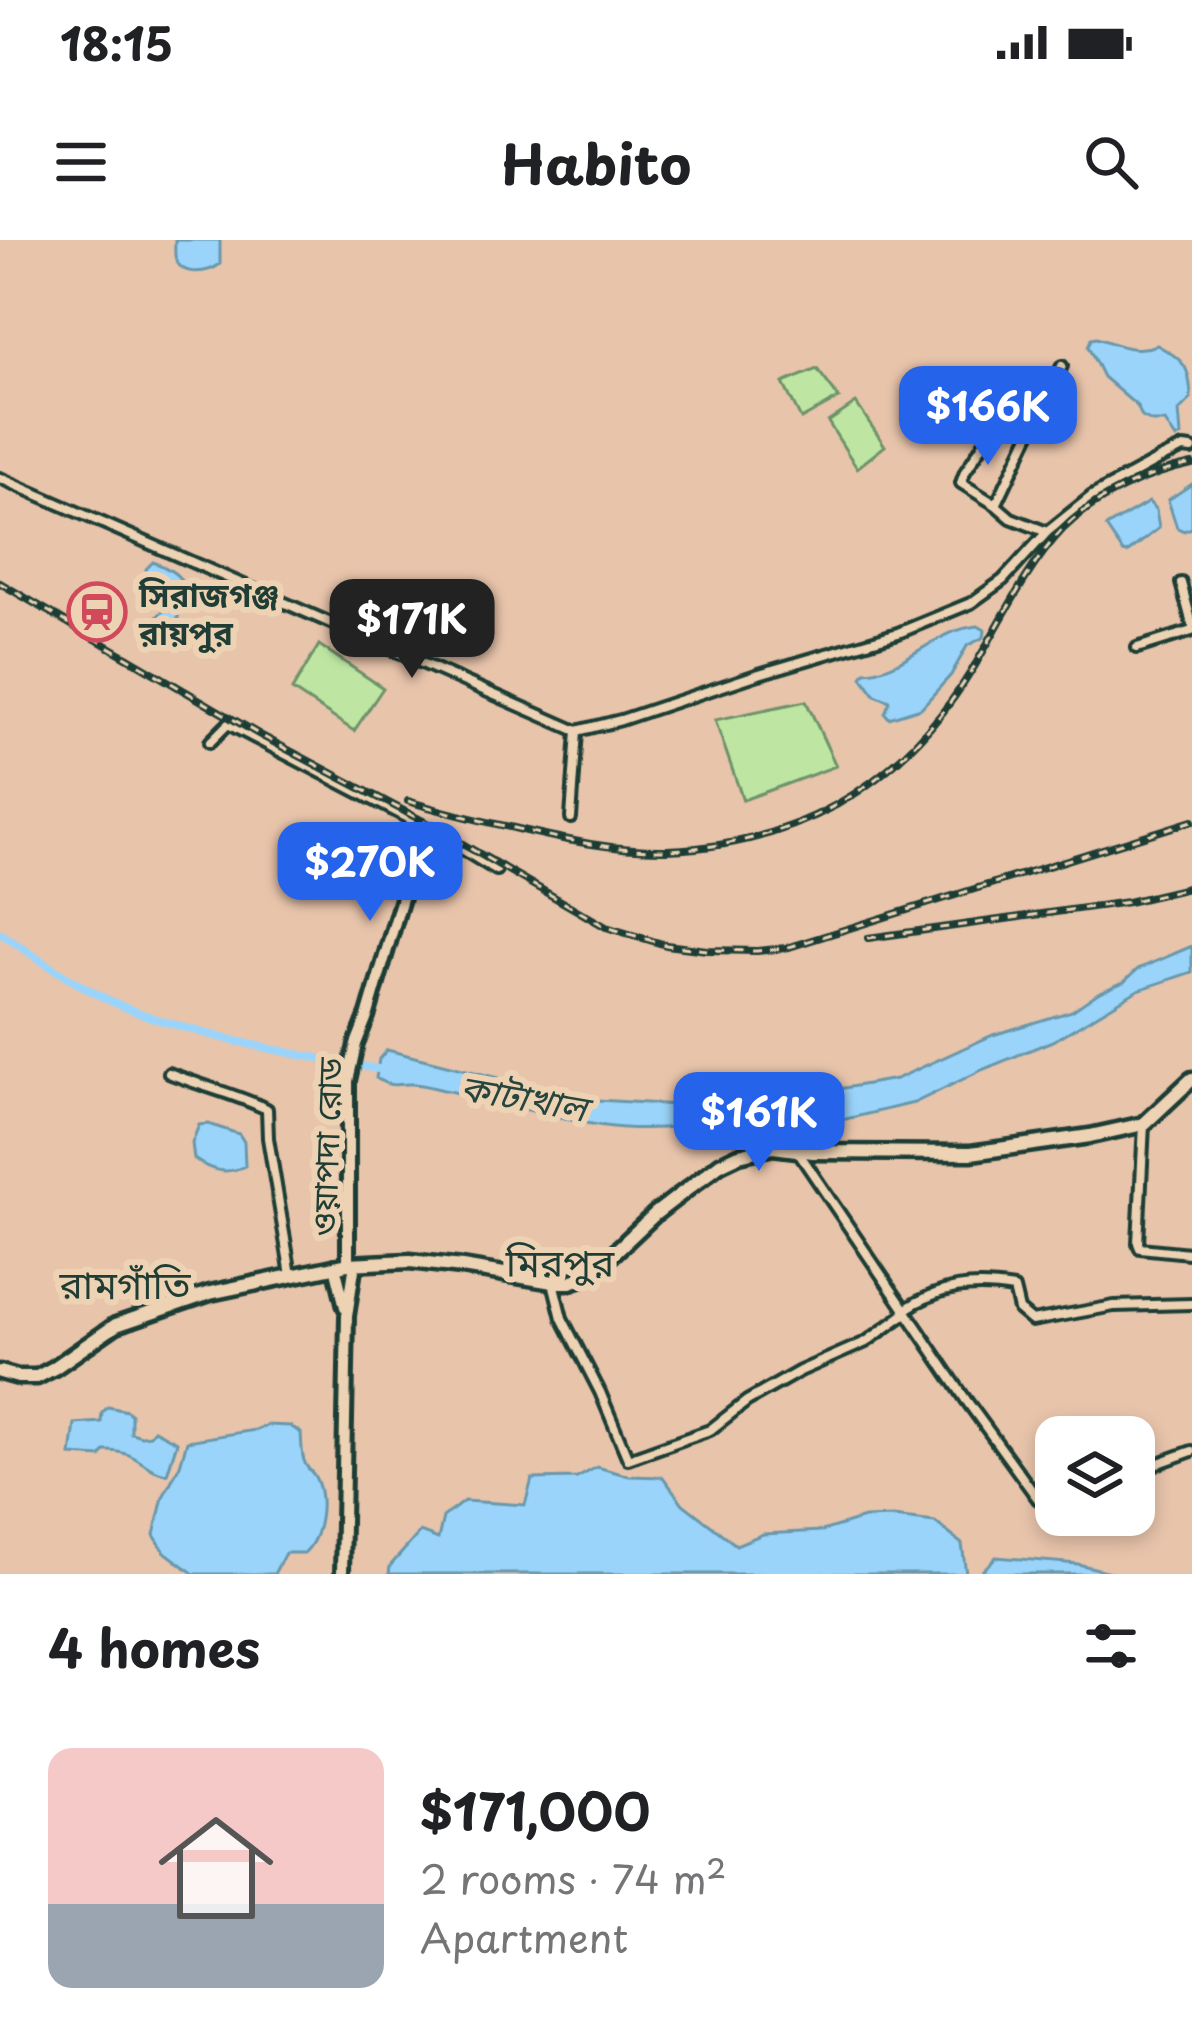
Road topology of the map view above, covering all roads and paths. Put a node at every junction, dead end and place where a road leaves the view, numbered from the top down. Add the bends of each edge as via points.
1 (1062, 367) dead end
2 (994, 427) dead end
3 (1192, 449) edge
4 (0, 478) edge
5 (995, 505) junction
6 (1047, 532) junction
7 (1181, 583) dead end
8 (1192, 627) edge
9 (1137, 648) dead end
10 (577, 730) junction
11 (210, 742) dead end
12 (571, 818) dead end
13 (431, 830) junction
14 (496, 870) dead end
15 (169, 1073) dead end
16 (1192, 1079) edge
17 (1144, 1124) junction
18 (797, 1151) junction
19 (1189, 1253) dead end
20 (346, 1265) junction
21 (291, 1275) junction
22 (553, 1282) junction
23 (1192, 1304) edge
24 (905, 1312) junction
25 (347, 1316) junction
26 (0, 1372) edge
27 (1192, 1451) edge
28 (1155, 1464) edge
29 (1035, 1495) edge
30 (342, 1574) edge

1 - 5 street
2 - 5 street via 962,483
3 - 6 street via 1127,475
4 - 10 street
5 - 6 street
6 - 10 street via 971,603
7 - 8 street
8 - 9 street
10 - 12 street
11 - 13 street via 228,724
13 - 14 street
13 - 20 street, ওয়াপদা রোড via 415,856 348,1081
15 - 21 street via 267,1108
16 - 17 main road
17 - 18 main road via 971,1153
17 - 19 street via 1138,1243
18 - 22 main road via 773,1147 720,1164 599,1266
18 - 24 street
20 - 21 main road
20 - 22 main road via 410,1262
20 - 25 street, ওয়াপদা রোড
20 - 25 street, ওয়াপদা রোড
21 - 26 main road via 116,1325 37,1377
22 - 24 street via 628,1459 710,1430
23 - 24 street via 1127,1304 1032,1321 1018,1310 1014,1289 972,1286 949,1287
24 - 29 street
25 - 30 street, ওয়াপদা রোড
27 - 28 street

